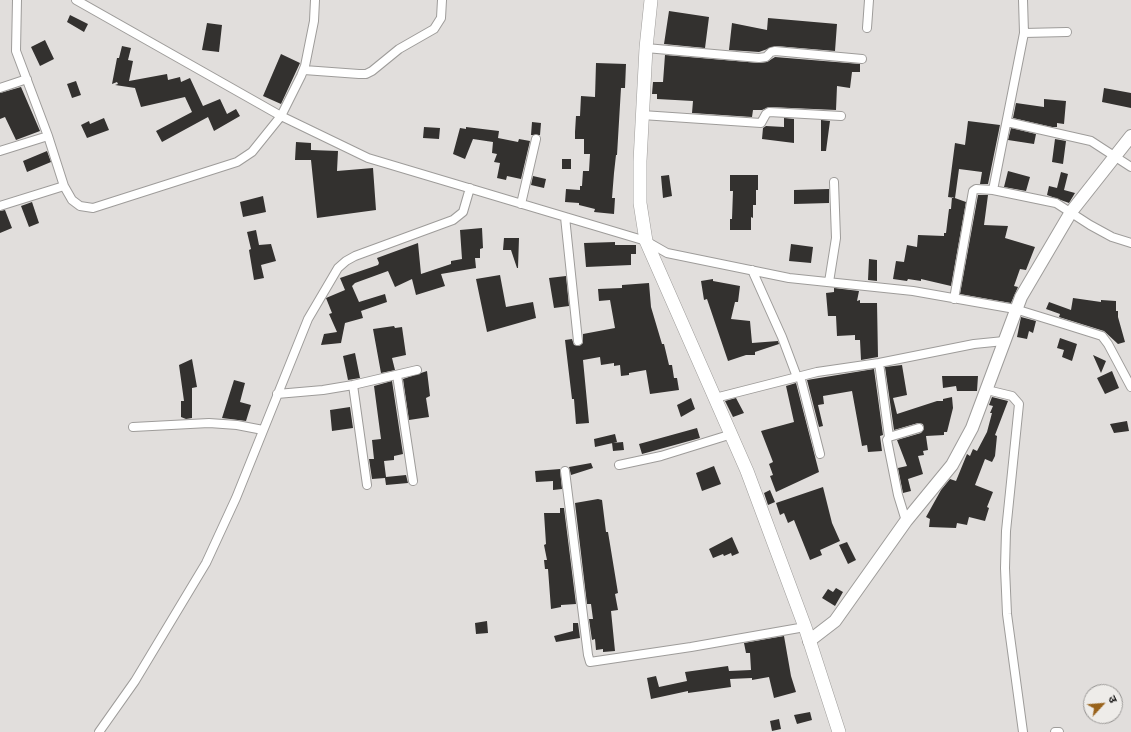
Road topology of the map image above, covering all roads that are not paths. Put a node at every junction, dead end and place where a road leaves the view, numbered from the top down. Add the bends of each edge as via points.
1 (17, 0) edge
2 (76, 0) edge
3 (315, 0) edge
4 (442, 0) edge
5 (651, 0) edge
6 (869, 0) edge
7 (1023, 0) edge
8 (867, 28) dead end
9 (1067, 32) dead end
10 (1024, 33) junction
11 (646, 48) junction
12 (862, 59) dead end
13 (304, 70) junction
14 (27, 79) junction
15 (0, 88) edge
16 (642, 115) junction
17 (280, 116) junction
18 (842, 116) dead end
19 (1007, 122) junction
20 (48, 136) junction
21 (1131, 136) edge
22 (536, 139) dead end
23 (0, 151) edge
24 (1114, 157) junction
25 (1131, 167) edge
26 (834, 182) dead end
27 (64, 186) junction
28 (470, 188) junction
29 (993, 190) junction
30 (521, 204) junction
31 (0, 206) edge
32 (1071, 212) junction
33 (565, 217) junction
34 (646, 241) junction
35 (1131, 243) edge
36 (752, 270) junction
37 (829, 282) junction
38 (954, 298) junction
39 (1015, 309) junction
40 (578, 341) dead end
41 (1004, 341) junction
42 (879, 363) junction
43 (418, 370) dead end
44 (397, 375) junction
45 (1128, 375) edge
46 (798, 377) junction
47 (353, 386) junction
48 (1131, 387) edge
49 (987, 390) junction
50 (278, 394) junction
51 (715, 398) junction
52 (133, 427) dead end
53 (919, 428) dead end
54 (263, 430) junction
55 (732, 434) junction
56 (889, 437) junction
57 (820, 454) dead end
58 (618, 466) dead end
59 (565, 472) dead end
60 (413, 481) dead end
61 (367, 485) dead end
62 (906, 521) junction
63 (805, 627) junction
64 (809, 641) junction
65 (106, 729) edge
66 (99, 732) edge
67 (839, 732) edge
68 (1023, 732) edge
69 (1055, 732) edge
70 (1059, 732) edge

1 - 14 street via 16,52
2 - 17 street
3 - 13 street via 314,21
4 - 13 street via 441,18 434,29 399,49 372,71 358,74
5 - 11 main road
6 - 8 street
7 - 10 street
9 - 10 street
10 - 19 street
11 - 12 street via 759,58 775,51
11 - 16 main road
13 - 17 street
14 - 15 street
14 - 20 street
16 - 18 street via 761,123 769,112
16 - 34 main road via 640,203
17 - 27 street via 252,152 237,162 181,181 93,208 80,206 72,200
17 - 28 street via 368,158
19 - 24 street via 1091,141
19 - 29 street
20 - 23 street
20 - 27 street
21 - 24 street
22 - 30 street
24 - 25 street
24 - 32 street
26 - 37 street via 836,238
27 - 31 street
28 - 30 street
28 - 50 street via 463,212 454,220 356,256 338,268 308,320
29 - 32 street via 1056,203
29 - 38 street via 979,188 973,191
30 - 33 street
32 - 35 street via 1090,226
32 - 39 street
33 - 34 street
33 - 40 street
34 - 36 street via 667,253
34 - 51 main road
36 - 37 street via 789,278
36 - 46 street
37 - 38 street
38 - 39 street
39 - 41 street
39 - 45 street via 1102,336
41 - 42 street via 974,344
41 - 49 street
42 - 46 street
42 - 56 street
43 - 44 street
44 - 47 street
44 - 60 street
45 - 48 street
46 - 51 street
46 - 57 street
47 - 50 street
47 - 61 street
49 - 62 street via 972,428 952,465
49 - 68 street via 1012,396 1019,404 1005,568 1007,614
50 - 54 street
51 - 55 main road
52 - 54 street via 209,423
53 - 56 street
54 - 65 street via 236,498 206,562
55 - 58 street
55 - 63 main road
56 - 62 street via 886,446
59 - 63 street via 590,662
62 - 64 street via 835,620
63 - 64 main road
64 - 67 main road
65 - 66 street
69 - 70 street

